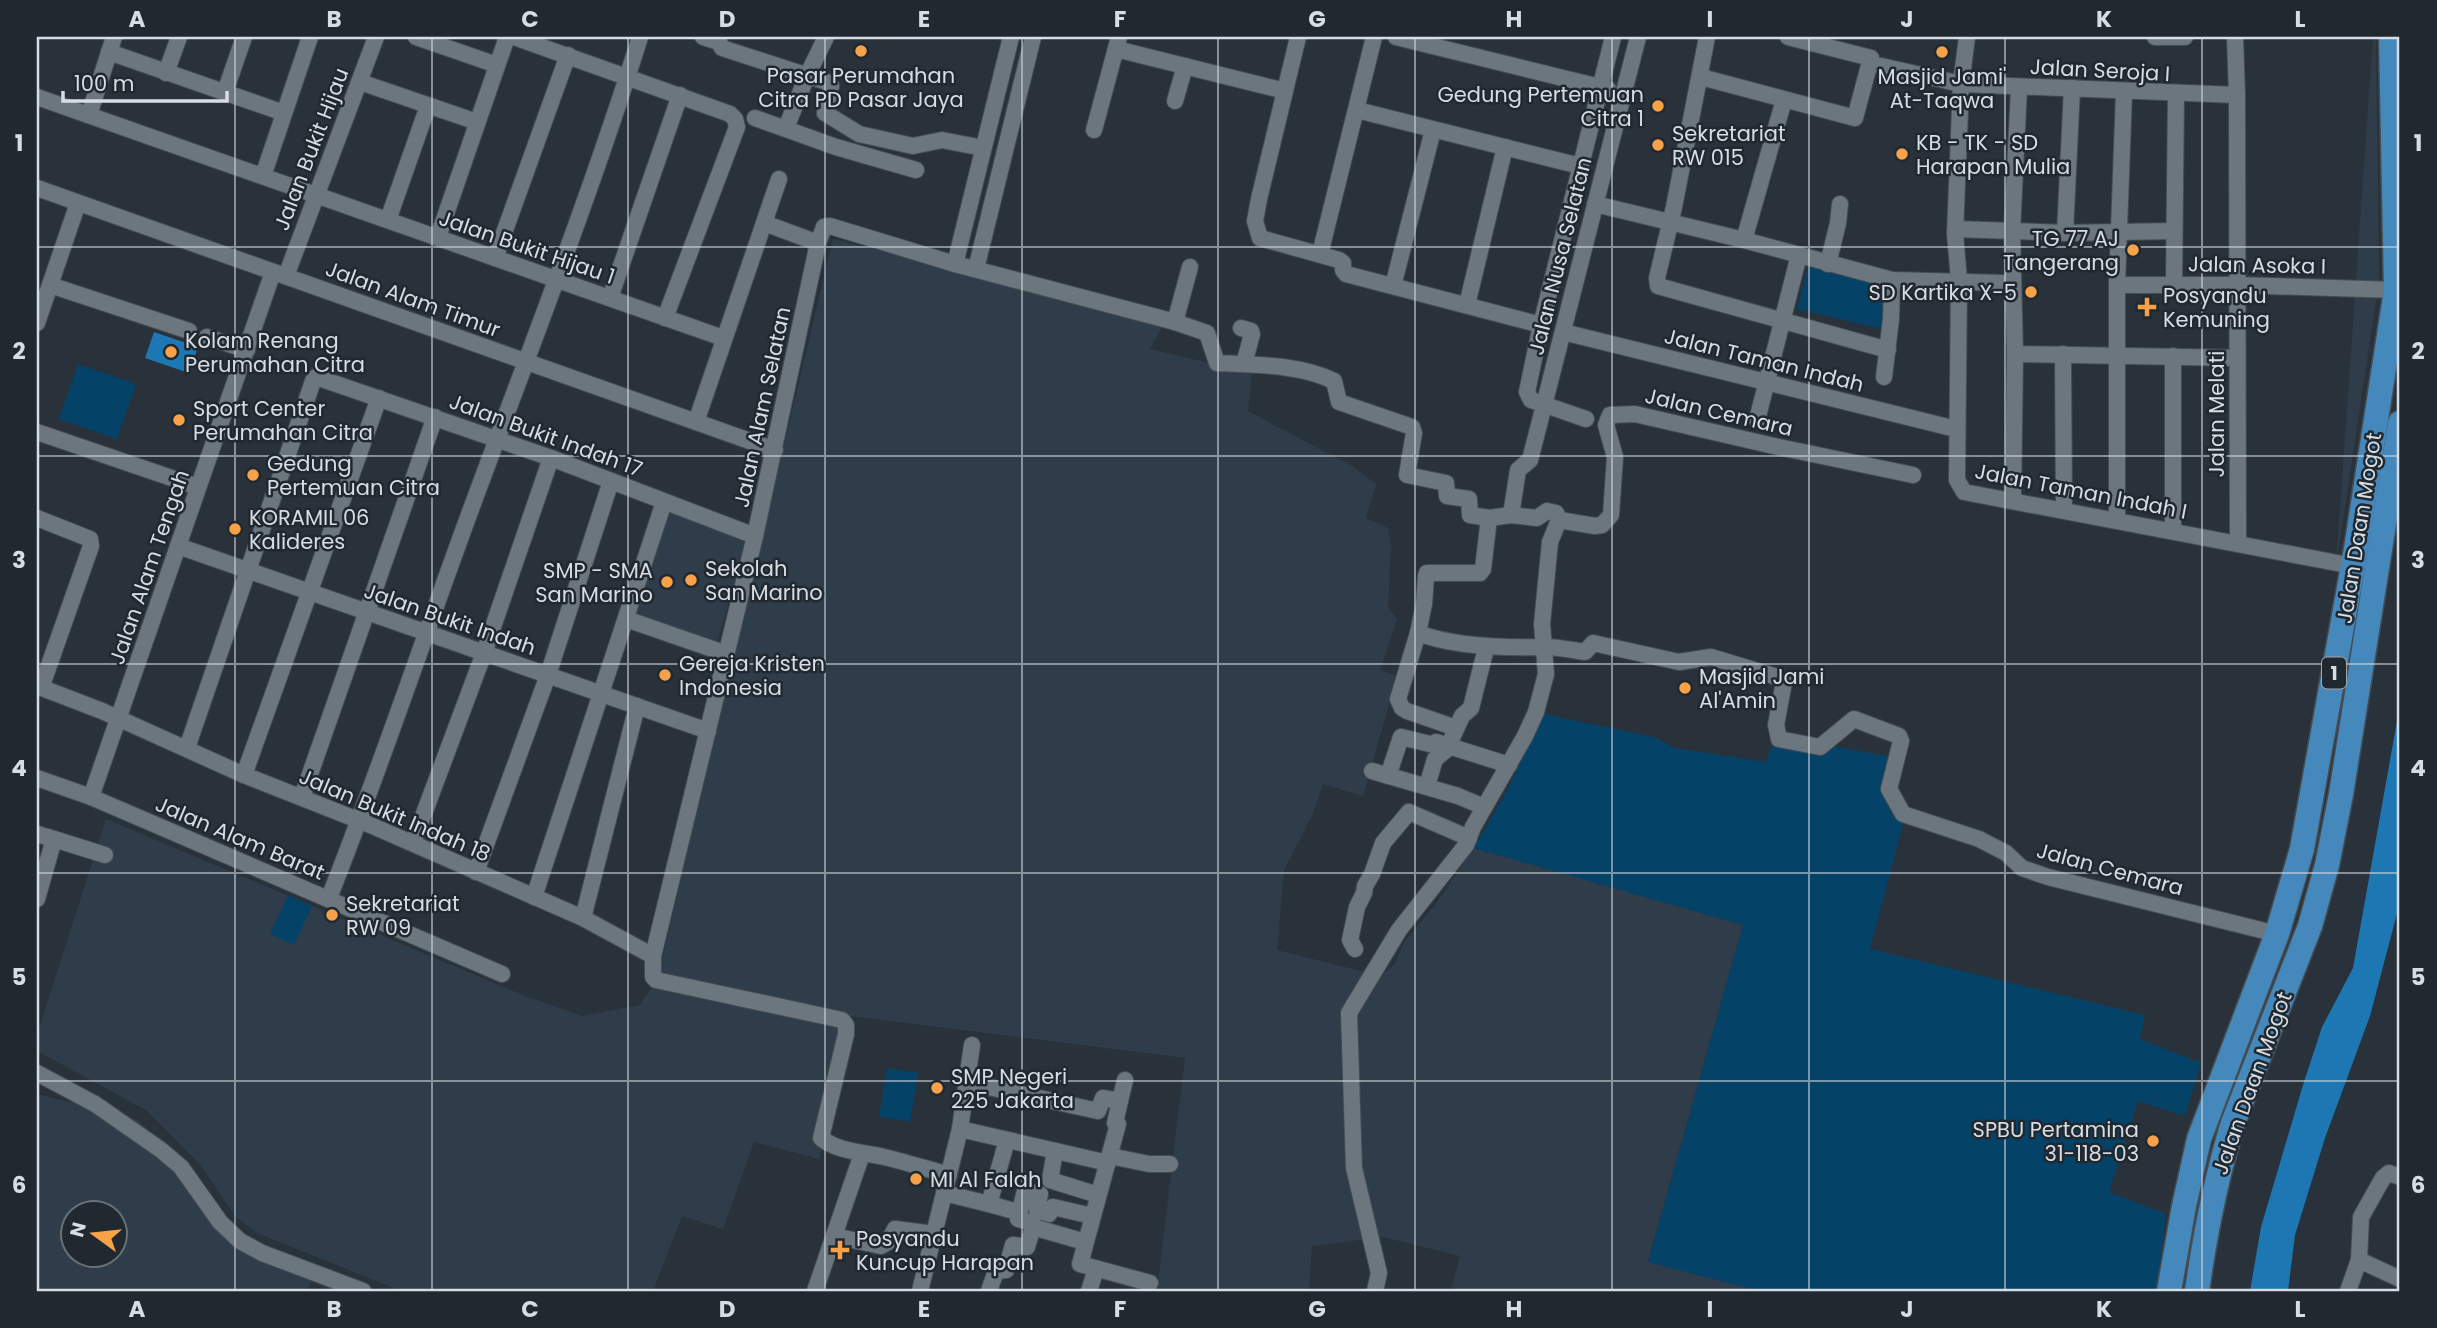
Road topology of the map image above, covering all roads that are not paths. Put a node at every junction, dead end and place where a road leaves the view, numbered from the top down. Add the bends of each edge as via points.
1 (178, 37) edge
2 (244, 37) edge
3 (310, 37) edge
4 (376, 37) edge
5 (416, 37) edge
6 (507, 37) edge
7 (514, 37) edge
8 (639, 37) edge
9 (703, 37) edge
10 (826, 37) edge
11 (1011, 37) edge
12 (1033, 37) edge
13 (1298, 37) edge
14 (1374, 37) edge
15 (1396, 37) edge
16 (1613, 37) edge
17 (1638, 37) edge
18 (1707, 37) edge
19 (1788, 37) edge
20 (1967, 37) edge
21 (2156, 37) edge
22 (2185, 37) edge
23 (2235, 37) edge
24 (2391, 37) edge
25 (1117, 43) edge
26 (112, 45) edge
27 (1007, 53) junction
28 (568, 55) junction
29 (1027, 58) junction
30 (1875, 62) junction
31 (497, 65) junction
32 (1185, 66) junction
33 (166, 72) junction
34 (627, 76) junction
35 (807, 76) junction
36 (1700, 77) junction
37 (360, 82) junction
38 (1961, 84) junction
39 (1600, 87) junction
40 (2019, 88) junction
41 (2072, 88) junction
42 (1285, 91) junction
43 (225, 92) junction
44 (2124, 92) junction
45 (1623, 93) junction
46 (680, 95) junction
47 (2176, 95) junction
48 (2237, 95) junction
49 (37, 97) edge
50 (1784, 100) junction
51 (1175, 101) dead end
52 (428, 106) junction
53 (1357, 110) junction
54 (284, 113) junction
55 (89, 115) junction
56 (755, 118) dead end
57 (477, 122) junction
58 (786, 128) junction
59 (1094, 130) dead end
60 (1433, 130) junction
61 (1505, 147) junction
62 (983, 148) junction
63 (1580, 166) junction
64 (916, 170) dead end
65 (263, 176) junction
66 (779, 179) dead end
67 (37, 188) edge
68 (317, 195) junction
69 (78, 202) junction
70 (1595, 204) junction
71 (1840, 204) dead end
72 (388, 220) junction
73 (764, 223) junction
74 (1670, 223) junction
75 (1956, 229) junction
76 (2012, 231) junction
77 (2119, 232) junction
78 (2174, 232) junction
79 (2064, 233) junction
80 (438, 237) junction
81 (1744, 240) junction
82 (818, 243) junction
83 (1320, 254) junction
84 (1799, 255) junction
85 (495, 258) junction
86 (955, 264) junction
87 (1828, 264) junction
88 (1190, 267) dead end
89 (976, 269) junction
90 (279, 274) junction
91 (556, 279) junction
92 (1892, 280) junction
93 (1959, 280) junction
94 (2003, 283) dead end
95 (2174, 284) junction
96 (50, 285) junction
97 (2117, 285) junction
98 (2236, 285) junction
99 (1393, 286) junction
100 (2396, 290) junction
101 (610, 298) junction
102 (1467, 305) junction
103 (665, 318) junction
104 (1782, 320) junction
105 (1175, 322) junction
106 (37, 323) edge
107 (1541, 325) junction
108 (1241, 328) dead end
109 (189, 331) dead end
110 (1563, 332) junction
111 (207, 337) dead end
112 (723, 338) junction
113 (247, 350) junction
114 (1888, 350) junction
115 (2014, 354) junction
116 (2063, 354) junction
117 (2116, 354) junction
118 (2173, 356) junction
119 (2236, 358) junction
120 (525, 362) junction
121 (1244, 364) junction
122 (1884, 377) dead end
123 (1766, 382) junction
124 (379, 398) junction
125 (1545, 405) junction
126 (435, 417) junction
127 (1586, 419) dead end
128 (1757, 420) dead end
129 (696, 422) junction
130 (2400, 423) edge
131 (1956, 429) junction
132 (37, 432) edge
133 (497, 439) junction
134 (775, 450) junction
135 (551, 458) junction
136 (1913, 475) dead end
137 (611, 481) junction
138 (198, 487) junction
139 (2012, 500) junction
140 (664, 502) junction
141 (2064, 510) junction
142 (1511, 515) junction
143 (37, 518) edge
144 (1489, 518) junction
145 (1559, 520) junction
146 (2117, 520) junction
147 (2173, 531) junction
148 (755, 536) junction
149 (2238, 543) junction
150 (178, 545) junction
151 (2353, 566) junction
152 (248, 570) junction
153 (309, 591) junction
154 (367, 612) junction
155 (626, 619) junction
156 (426, 632) junction
157 (1418, 633) junction
158 (1542, 647) junction
159 (1486, 648) junction
160 (484, 653) junction
161 (727, 654) junction
162 (548, 675) junction
163 (39, 687) edge
164 (602, 694) junction
165 (637, 706) junction
166 (118, 719) junction
167 (1456, 728) junction
168 (708, 731) junction
169 (1448, 746) junction
170 (187, 748) junction
171 (1508, 765) junction
172 (244, 775) junction
173 (37, 778) edge
174 (1427, 786) junction
175 (91, 797) junction
176 (302, 797) junction
177 (1484, 807) junction
178 (360, 820) junction
179 (37, 834) edge
180 (1469, 838) junction
181 (54, 839) junction
182 (413, 843) junction
183 (104, 855) dead end
184 (476, 872) junction
185 (534, 897) junction
186 (328, 898) junction
187 (37, 899) edge
188 (583, 918) junction
189 (2277, 934) junction
190 (1355, 949) dead end
191 (653, 956) junction
192 (502, 974) dead end
193 (2253, 998) junction
194 (2279, 1008) junction
195 (2235, 1041) junction
196 (972, 1045) dead end
197 (2261, 1054) junction
198 (37, 1073) edge
199 (1125, 1080) dead end
200 (966, 1082) junction
201 (1120, 1101) junction
202 (960, 1129) junction
203 (1007, 1140) junction
204 (1055, 1151) junction
205 (862, 1154) junction
206 (1109, 1159) junction
207 (1170, 1164) dead end
208 (949, 1175) junction
209 (2400, 1177) edge
210 (944, 1193) junction
211 (1098, 1195) junction
212 (989, 1204) junction
213 (1018, 1212) junction
214 (1092, 1216) junction
215 (1034, 1227) junction
216 (934, 1234) junction
217 (834, 1236) junction
218 (1085, 1242) junction
219 (2359, 1260) junction
220 (1096, 1269) junction
221 (2400, 1279) edge
222 (1150, 1283) dead end
223 (821, 1290) edge
224 (363, 1291) edge
225 (920, 1291) edge
226 (989, 1291) edge
227 (1089, 1291) edge
228 (1376, 1291) edge
229 (2169, 1291) edge
230 (2197, 1291) edge
231 (2348, 1291) edge

1 - 33 street
2 - 43 street
3 - 54 street
4 - 37 street, Jalan Bukit Hijau
5 - 31 street
6 - 31 street
7 - 28 street
8 - 34 street
9 - 35 street via 719,42 722,48
10 - 35 street
11 - 27 street
12 - 29 street
13 - 42 street
14 - 53 street
15 - 39 street
16 - 39 street
17 - 45 street, Jalan Nusa Selatan
18 - 36 street
19 - 30 street, Jalan Seroja I
20 - 38 street, Jalan Taman Indah I
21 - 22 street
23 - 48 street, Jalan Melati
24 - 100 highway, Jalan Daan Mogot / 1
25 - 32 street
25 - 59 street
26 - 33 street
26 - 55 street
27 - 29 street
27 - 62 street
28 - 34 street
28 - 85 street
29 - 89 street
30 - 38 street, Jalan Seroja I
30 - 50 street via 1871,60 1855,118
31 - 57 street
32 - 42 street
32 - 51 street
33 - 43 street
34 - 46 street
34 - 91 street
35 - 58 street
35 - 62 street via 831,86 825,113 859,134 913,146 942,140
36 - 50 street
36 - 74 street
37 - 52 street
37 - 68 street, Jalan Bukit Hijau
38 - 40 street, Jalan Seroja I
38 - 75 street, Jalan Taman Indah I
39 - 45 street
39 - 63 street
40 - 41 street, Jalan Seroja I
40 - 76 street
41 - 44 street, Jalan Seroja I
41 - 79 street
42 - 83 street via 1255,221 1260,237
43 - 54 street
44 - 47 street, Jalan Seroja I
44 - 77 street
45 - 70 street, Jalan Nusa Selatan
46 - 101 street
46 - 103 street via 730,114 737,127
47 - 48 street, Jalan Seroja I
47 - 78 street
48 - 98 street, Jalan Melati
49 - 55 street, Jalan Bukit Hijau 1
50 - 81 street
52 - 57 street
52 - 72 street
53 - 60 street
53 - 83 street
54 - 65 street
55 - 65 street, Jalan Bukit Hijau 1
56 - 58 street
57 - 80 street
58 - 64 street
60 - 61 street
60 - 99 street
61 - 63 street
61 - 102 street
62 - 86 street
63 - 107 street
65 - 68 street, Jalan Bukit Hijau 1
66 - 73 street
67 - 69 street, Jalan Alam Timur
68 - 72 street, Jalan Bukit Hijau 1
68 - 90 street, Jalan Bukit Hijau
69 - 90 street, Jalan Alam Timur
69 - 96 street
70 - 74 street
70 - 110 street, Jalan Nusa Selatan
71 - 87 street
72 - 80 street, Jalan Bukit Hijau 1
73 - 82 street
73 - 112 street
74 - 81 street
74 - 104 street via 1658,286
75 - 76 street
75 - 93 street, Jalan Taman Indah I
76 - 79 street
76 - 115 street
77 - 78 street
77 - 79 street
77 - 97 street
78 - 95 street
80 - 85 street, Jalan Bukit Hijau 1
81 - 84 street
82 - 86 street via 824,227 830,226
82 - 134 street, Jalan Alam Selatan
83 - 99 street via 1343,263 1346,274
84 - 87 street
84 - 104 street
85 - 91 street, Jalan Bukit Hijau 1
86 - 89 street
87 - 92 street
88 - 105 street
89 - 105 street
90 - 113 street, Jalan Alam Tengah
90 - 120 street, Jalan Alam Timur
91 - 101 street, Jalan Bukit Hijau 1
91 - 120 street
92 - 93 street
92 - 114 street
93 - 94 street
93 - 131 street, Jalan Taman Indah I
95 - 97 street, Jalan Asoka I
95 - 98 street, Jalan Asoka I
96 - 106 street
96 - 109 street
97 - 117 street
98 - 100 street, Jalan Asoka I
98 - 119 street, Jalan Melati
99 - 102 street
100 - 151 highway, Jalan Daan Mogot / 1
101 - 103 street, Jalan Bukit Hijau 1
102 - 107 street
103 - 112 street, Jalan Bukit Hijau 1
104 - 114 street
104 - 123 street
105 - 121 street via 1207,333 1217,363
107 - 125 street via 1527,392
108 - 121 street via 1252,334
110 - 123 street, Jalan Taman Indah
110 - 125 street, Jalan Nusa Selatan
111 - 113 street
112 - 129 street
113 - 138 street, Jalan Alam Tengah
114 - 122 street
115 - 116 street
115 - 139 street
116 - 117 street
116 - 141 street
117 - 118 street
117 - 146 street
118 - 119 street
118 - 147 street
119 - 149 street, Jalan Melati
120 - 129 street, Jalan Alam Timur
120 - 133 street
121 - 144 street via 1322,375 1334,381 1339,401 1412,427 1407,475 1446,483 1447,496 1469,499 1470,515
123 - 128 street
123 - 131 street, Jalan Taman Indah
124 - 126 street, Jalan Bukit Indah 17
124 - 152 street, Jalan Bukit Indah 17 via 321,377 313,381
124 - 153 street
125 - 127 street
125 - 142 street, Jalan Nusa Selatan via 1530,460 1518,470
126 - 133 street, Jalan Bukit Indah 17
126 - 154 street
129 - 134 street, Jalan Alam Timur
130 - 194 highway, Jalan Daan Mogot / 1 via 2328,865
131 - 139 street, Jalan Taman Indah I via 1956,480 1961,489
132 - 138 street
133 - 135 street, Jalan Bukit Indah 17
133 - 156 street
134 - 148 street, Jalan Alam Selatan
135 - 137 street, Jalan Bukit Indah 17
135 - 160 street
136 - 145 street, Jalan Cemara via 1635,414 1610,415 1606,425 1615,457 1611,515 1595,526
137 - 140 street, Jalan Bukit Indah 17
137 - 162 street
138 - 150 street, Jalan Alam Tengah
139 - 141 street, Jalan Taman Indah I
140 - 148 street, Jalan Bukit Indah 17
140 - 155 street
141 - 146 street, Jalan Taman Indah I
142 - 144 street
142 - 145 street via 1537,518 1547,511 1556,513
143 - 163 street via 90,539 91,546
144 - 157 street via 1480,573 1427,573
145 - 158 street via 1550,542
146 - 147 street, Jalan Taman Indah I
147 - 149 street, Jalan Taman Indah I
148 - 161 street, Jalan Alam Selatan
149 - 151 street, Jalan Taman Indah I
150 - 152 street, Jalan Bukit Indah
150 - 166 street, Jalan Alam Tengah
151 - 189 highway, Jalan Daan Mogot / 1 via 2302,849
152 - 153 street, Jalan Bukit Indah
152 - 170 street
153 - 154 street, Jalan Bukit Indah
153 - 172 street
154 - 156 street, Jalan Bukit Indah
154 - 176 street
155 - 161 street
155 - 164 street
156 - 160 street, Jalan Bukit Indah
156 - 178 street
157 - 159 street
157 - 167 street via 1399,703 1419,717
158 - 159 street
158 - 171 street via 1546,674 1536,712
158 - 189 street, Jalan Cemara via 1585,652 1598,643 1679,662 1711,657 1777,677 1784,682 1776,725 1779,738 1820,747 1854,719 1900,738 1889,789 1903,814 1979,839 2022,868 2049,877
159 - 167 street via 1471,708
160 - 162 street, Jalan Bukit Indah
160 - 182 street
161 - 168 street, Jalan Alam Selatan
162 - 164 street, Jalan Bukit Indah
162 - 184 street
163 - 166 street, Jalan Bukit Indah 18
164 - 165 street, Jalan Bukit Indah
164 - 185 street
165 - 168 street, Jalan Bukit Indah
165 - 188 street
166 - 170 street, Jalan Bukit Indah 18
166 - 175 street, Jalan Alam Tengah
167 - 169 street
168 - 191 street, Jalan Alam Selatan
169 - 171 street
169 - 174 street via 1435,759
169 - 174 street via 1401,737 1380,773
170 - 172 street, Jalan Bukit Indah 18
171 - 177 street
172 - 176 street, Jalan Bukit Indah 18
173 - 175 street, Jalan Alam Barat
174 - 177 street
175 - 186 street, Jalan Alam Barat
176 - 178 street, Jalan Bukit Indah 18
177 - 180 street
178 - 182 street, Jalan Bukit Indah 18
178 - 186 street
179 - 181 street
180 - 190 street via 1409,812 1383,842 1365,886 1350,940
180 - 228 street via 1399,930 1349,1013 1353,1168 1379,1273
181 - 183 street
181 - 187 street
182 - 184 street, Jalan Bukit Indah 18
184 - 185 street, Jalan Bukit Indah 18
185 - 188 street, Jalan Bukit Indah 18
186 - 192 street, Jalan Alam Barat
188 - 191 street, Jalan Bukit Indah 18
189 - 193 highway, Jalan Daan Mogot / 1
191 - 205 street via 656,980 842,1020 846,1034 821,1138
193 - 194 highway via 2262,1013
193 - 195 highway, Jalan Daan Mogot / 1
194 - 197 highway, Jalan Daan Mogot / 1
195 - 197 highway via 2253,1038
195 - 229 highway, Jalan Daan Mogot / 1 via 2199,1139
196 - 200 street
197 - 230 highway, Jalan Daan Mogot / 1 via 2224,1150
198 - 224 street via 95,1104 161,1150 181,1167 220,1223 240,1241
199 - 201 street
200 - 201 street via 1098,1111 1103,1098
200 - 202 street
201 - 206 street
202 - 203 street
202 - 208 street
203 - 204 street
203 - 212 street
204 - 206 street
204 - 211 street via 1052,1182
205 - 208 street
205 - 217 street
206 - 207 street
206 - 211 street
208 - 210 street
209 - 219 street via 2389,1172 2361,1217
210 - 212 street
210 - 216 street
211 - 214 street
212 - 213 street
213 - 214 street via 1026,1191 1040,1194 1037,1210 1049,1214 1053,1207
213 - 215 street via 1018,1219
214 - 218 street
215 - 218 street
215 - 226 street via 1027,1247 1013,1245 1006,1270 996,1271
216 - 217 street via 895,1229 881,1246
216 - 225 street
217 - 223 street
218 - 220 street via 1080,1264
219 - 221 street
219 - 231 street
220 - 222 street
220 - 227 street

